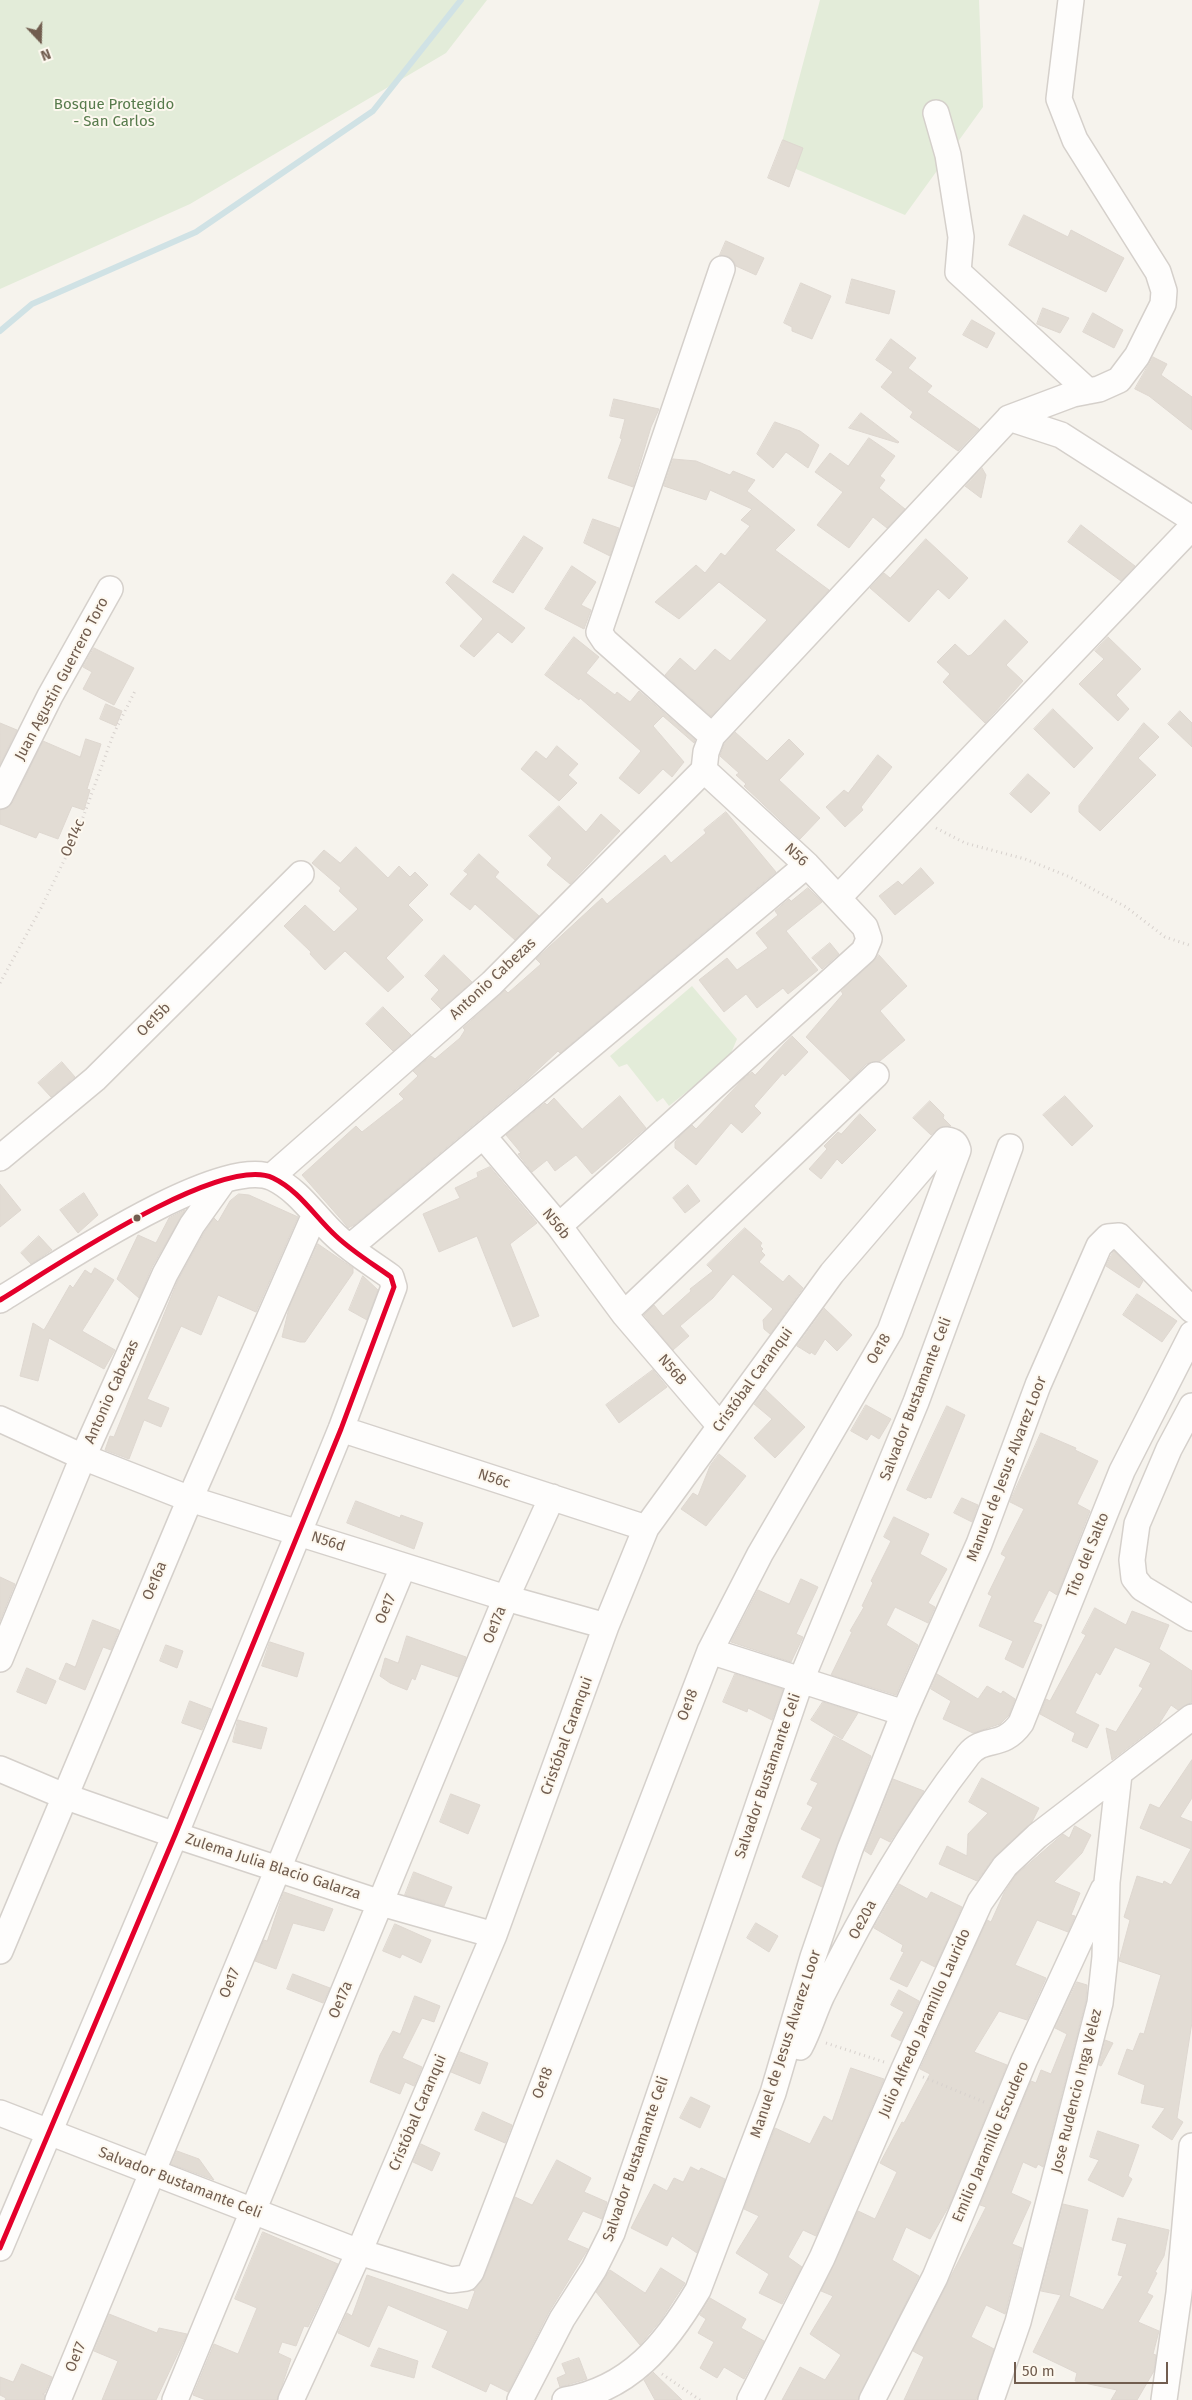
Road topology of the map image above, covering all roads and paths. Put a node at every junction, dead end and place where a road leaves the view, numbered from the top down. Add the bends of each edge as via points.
1 (1071, 0) edge
2 (936, 112) dead end
3 (722, 268) dead end
4 (1088, 391) junction
5 (1009, 418) junction
6 (1192, 519) edge
7 (1192, 527) edge
8 (110, 589) dead end
9 (136, 689) dead end
10 (712, 736) junction
11 (704, 770) junction
12 (0, 796) edge
13 (915, 817) junction
14 (807, 865) junction
15 (301, 874) dead end
16 (838, 898) junction
17 (1192, 946) edge
18 (0, 982) edge
19 (876, 1076) dead end
20 (484, 1137) junction
21 (952, 1141) joint
22 (1010, 1148) dead end
23 (0, 1158) edge
24 (271, 1177) junction
25 (224, 1180) junction
26 (314, 1214) junction
27 (559, 1226) junction
28 (350, 1247) junction
29 (0, 1300) edge
30 (1192, 1310) edge
31 (624, 1314) junction
32 (1192, 1334) edge
33 (1192, 1406) edge
34 (0, 1419) edge
35 (720, 1426) junction
36 (341, 1429) junction
37 (83, 1457) junction
38 (552, 1498) junction
39 (190, 1499) junction
40 (646, 1528) junction
41 (299, 1533) junction
42 (404, 1567) junction
43 (506, 1598) junction
44 (1192, 1618) edge
45 (606, 1626) junction
46 (710, 1651) junction
47 (0, 1659) edge
48 (802, 1680) junction
49 (904, 1713) junction
50 (1192, 1717) edge
51 (968, 1755) joint
52 (0, 1769) edge
53 (1119, 1774) junction
54 (64, 1796) junction
55 (175, 1835) junction
56 (278, 1868) junction
57 (1107, 1882) junction
58 (381, 1903) junction
59 (494, 1935) junction
60 (0, 1951) edge
61 (806, 2036) junction
62 (904, 2069) junction
63 (773, 2093) junction
64 (1003, 2110) junction
65 (0, 2114) edge
66 (49, 2131) junction
67 (1192, 2146) edge
68 (152, 2174) junction
69 (253, 2212) junction
70 (0, 2248) edge
71 (359, 2252) junction
72 (451, 2280) joint
73 (645, 2362) junction
74 (58, 2400) edge
75 (175, 2400) edge
76 (291, 2400) edge
77 (520, 2400) edge
78 (565, 2400) edge
79 (700, 2400) edge
80 (750, 2400) edge
81 (872, 2400) edge
82 (991, 2400) edge
83 (1164, 2400) edge

1 - 4 street via 1059,100 1075,140 1158,272 1164,290 1163,304 1137,356 1119,380
2 - 4 street via 948,155 962,237 958,272
3 - 10 street via 599,632 605,641
4 - 5 street
5 - 6 street via 1061,435
5 - 10 street
7 - 13 street
8 - 12 street, Juan Agustin Guerrero Toro via 50,696
9 - 18 path, Oe14c via 113,735 77,834
10 - 11 street
11 - 14 street, N56
11 - 24 street, Antonio Cabezas via 492,983
13 - 16 street
13 - 17 path via 965,843 1025,859 1070,877 1126,907 1165,937
14 - 16 street, N56
14 - 20 street
15 - 23 street, Oe15b via 95,1079
16 - 27 street, N56 via 865,927 869,939 864,951
19 - 31 street
20 - 27 street, N56b
20 - 28 street
21 - 35 street, Cristóbal Caranqui via 946,1140 832,1273
21 - 46 street, Oe18 via 958,1150 890,1331 760,1554
22 - 48 street, Salvador Bustamante Celi via 916,1402
24 - 25 street via 253,1174
24 - 26 street via 295,1191
25 - 29 street via 179,1196 136,1219
25 - 37 street, Antonio Cabezas via 192,1225 165,1274
26 - 28 street
26 - 39 street, Oe16a
27 - 31 street, N56b
28 - 36 street via 391,1278 394,1287
30 - 49 street, Manuel de Jesus Alvarez Loor via 1119,1236 1108,1237 1098,1246 1038,1384 959,1592
31 - 35 street, N56B
32 - 51 street, Tito del Salto via 1122,1472 1021,1723 1006,1739 983,1744
33 - 44 street via 1169,1449 1137,1524 1132,1560 1134,1578 1142,1588
34 - 37 street, N56d
35 - 40 street, Cristóbal Caranqui
36 - 38 street, N56c
36 - 41 street
37 - 39 street, N56d
37 - 47 street, Antonio Cabezas
38 - 40 street, N56c
38 - 43 street, Oe17a
39 - 41 street, N56d
39 - 54 street, Oe16a
40 - 45 street, Cristóbal Caranqui
41 - 42 street, N56d
41 - 55 street
42 - 43 street, N56d
42 - 56 street, Oe17
43 - 45 street, N56d
43 - 58 street, Oe17a
45 - 59 street, Cristóbal Caranqui
46 - 48 street
46 - 72 street, Oe18 via 476,2263 466,2278
48 - 49 street
48 - 77 street, Salvador Bustamante Celi via 616,2224
49 - 63 street, Manuel de Jesus Alvarez Loor via 847,1858 813,1957
50 - 53 street, Julio Alfredo Jaramillo Laurido
51 - 61 street, Oe20a via 879,1890 821,1997
52 - 54 street, Zulema Julia Blacio Galarza
53 - 57 street, Jose Rudencio Inga Velez
53 - 62 street, Julio Alfredo Jaramillo Laurido via 1038,1836 1000,1873 980,1902
54 - 55 street, Zulema Julia Blacio Galarza
54 - 60 street, Oe16a
55 - 56 street, Zulema Julia Blacio Galarza
55 - 66 street
56 - 58 street, Zulema Julia Blacio Galarza
56 - 68 street, Oe17
57 - 64 street, Emilio Jaramillo Escudero
57 - 82 street, Jose Rudencio Inga Velez via 1106,1957 1100,2003 1020,2313
58 - 59 street, Zulema Julia Blacio Galarza
58 - 69 street, Oe17a
59 - 71 street, Cristóbal Caranqui
61 - 62 path
61 - 63 street, Oe20a
62 - 64 path
62 - 80 street, Julio Alfredo Jaramillo Laurido via 822,2258
63 - 73 street, Manuel de Jesus Alvarez Loor via 698,2290 685,2312
64 - 81 street, Emilio Jaramillo Escudero via 934,2277
65 - 66 street, Salvador Bustamante Celi
66 - 68 street, Salvador Bustamante Celi
66 - 70 street
67 - 83 street
68 - 69 street, Salvador Bustamante Celi
68 - 74 street, Oe17
69 - 71 street, Salvador Bustamante Celi
69 - 75 street, Oe17a
71 - 72 street, Salvador Bustamante Celi
71 - 76 street, Cristóbal Caranqui
73 - 78 street, Manuel de Jesus Alvarez Loor via 614,2385
73 - 79 path

